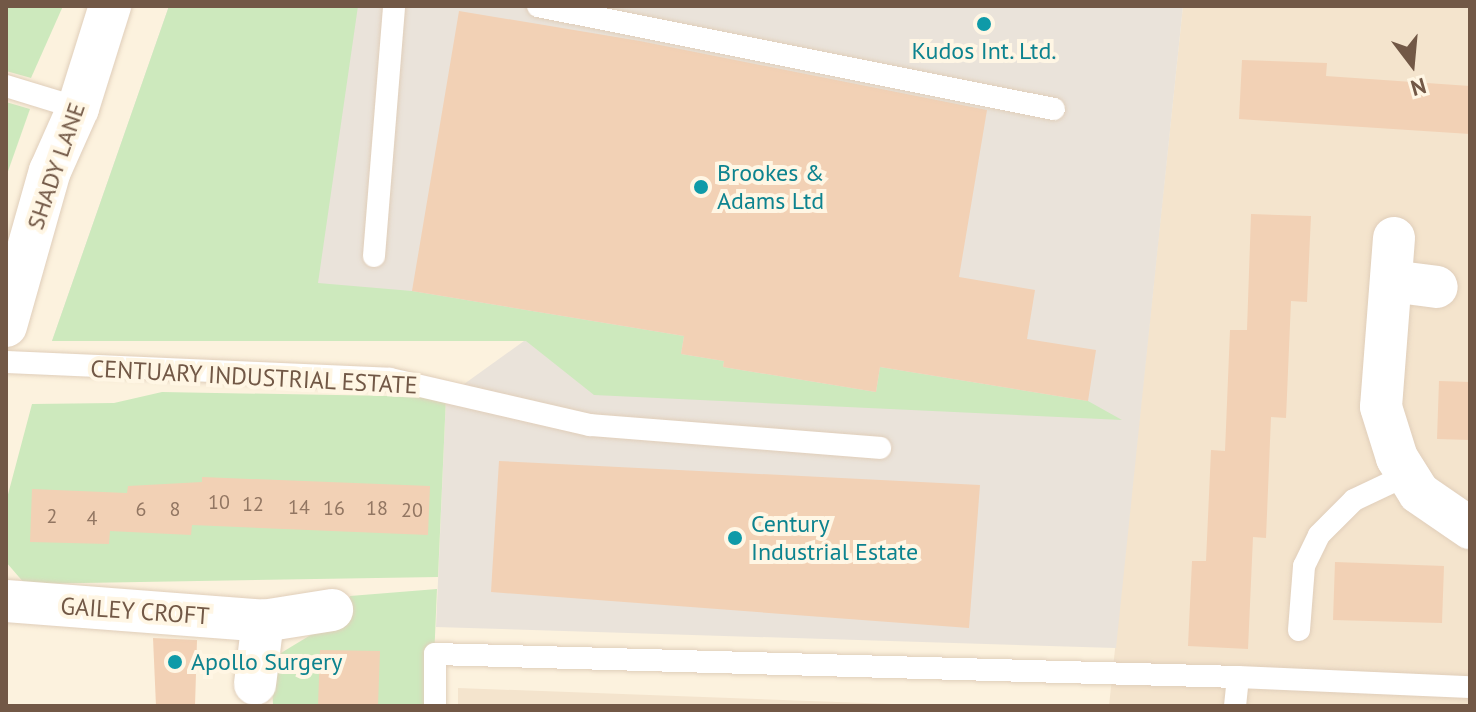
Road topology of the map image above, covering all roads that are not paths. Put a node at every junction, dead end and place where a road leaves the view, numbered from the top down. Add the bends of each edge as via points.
1 (110, 6) edge
2 (394, 6) edge
3 (538, 6) edge
4 (6, 86) edge
5 (78, 108) junction
6 (1054, 109) dead end
7 (1394, 238) dead end
8 (374, 256) dead end
9 (1391, 281) junction
10 (1437, 287) dead end
11 (6, 326) edge
12 (6, 362) edge
13 (880, 448) dead end
14 (1407, 475) junction
15 (1470, 528) edge
16 (6, 601) edge
17 (332, 610) dead end
18 (263, 621) junction
19 (1299, 630) dead end
20 (1238, 677) junction
21 (255, 684) dead end
22 (1470, 687) edge
23 (435, 706) edge
24 (1235, 706) edge

1 - 5 street, SHADY LANE
2 - 8 lane
3 - 6 lane
4 - 5 lane
5 - 11 street, SHADY LANE via 50,171
7 - 9 street
9 - 10 street
9 - 14 street via 1381,407
12 - 13 lane, CENTUARY INDUSTRIAL ESTATE via 390,379 590,425
14 - 15 street via 1419,493
14 - 19 lane via 1354,500 1319,535 1304,566
16 - 18 street, GAILEY CROFT
17 - 18 street, GAILEY CROFT
18 - 21 street
20 - 22 lane
20 - 23 lane via 435,654
20 - 24 lane

